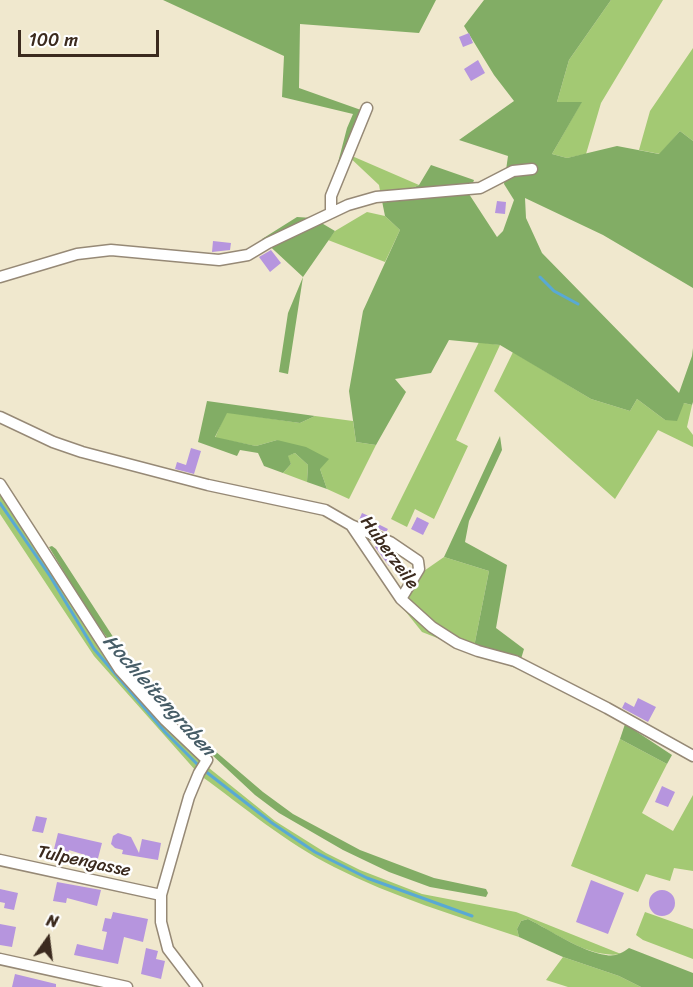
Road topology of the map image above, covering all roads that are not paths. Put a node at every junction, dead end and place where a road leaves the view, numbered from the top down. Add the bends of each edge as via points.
1 (367, 108) dead end
2 (531, 169) dead end
3 (331, 213) junction
4 (0, 277) edge
5 (0, 417) edge
6 (0, 484) edge
7 (351, 525) junction
8 (400, 599) junction
9 (693, 756) edge
10 (0, 860) edge
11 (160, 895) junction
12 (0, 959) edge
13 (127, 987) edge
14 (197, 987) edge

1 - 3 street via 331,196
2 - 3 street via 513,171 480,188 376,197
3 - 4 street via 248,255 219,260 111,250 77,254
5 - 7 street, Huberzeile via 82,452 326,510
6 - 11 street via 120,670 207,760 189,797
7 - 8 street, Huberzeile
7 - 8 street via 390,542 418,561 419,569
8 - 9 street, Huberzeile via 432,627 457,642 515,661
10 - 11 street, Tulpengasse
11 - 14 street via 168,949
12 - 13 street

